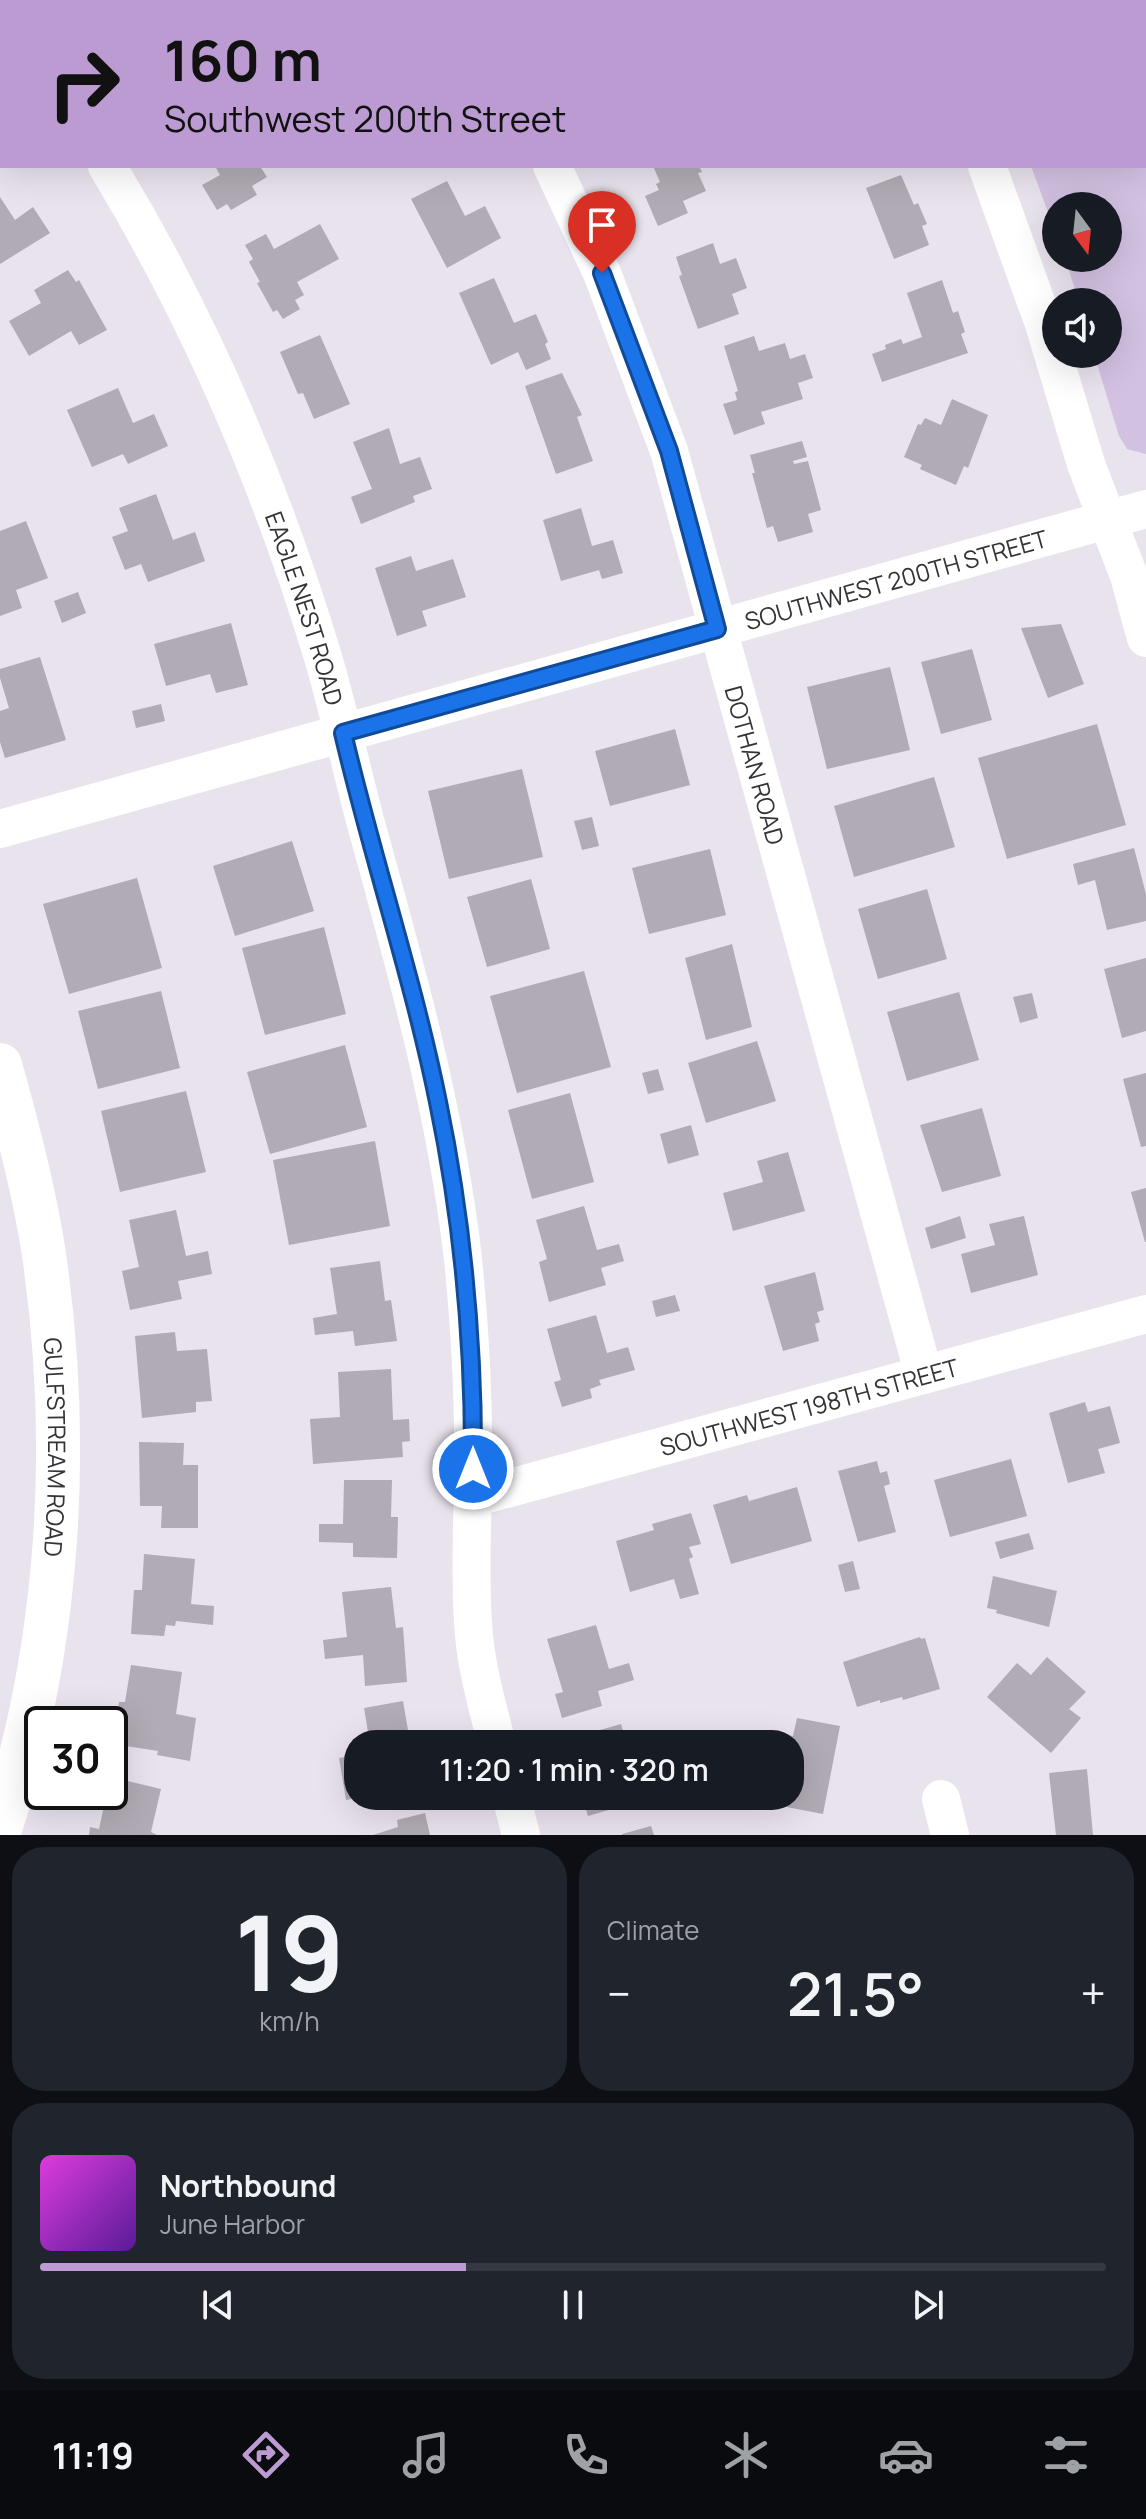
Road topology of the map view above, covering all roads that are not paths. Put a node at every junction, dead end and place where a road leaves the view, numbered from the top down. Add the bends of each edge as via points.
1 (108, 168) edge
2 (553, 168) edge
3 (988, 168) edge
4 (1146, 509) edge
5 (1108, 520) junction
6 (717, 629) junction
7 (1146, 638) edge
8 (343, 733) junction
9 (0, 829) edge
10 (0, 1065) edge
11 (1146, 1314) edge
12 (924, 1375) junction
13 (473, 1498) junction
14 (494, 1730) edge
15 (515, 1810) edge
16 (0, 1829) edge
17 (521, 1835) edge

1 - 8 street, EAGLE NEST ROAD via 183,305 253,458 295,572
2 - 6 street, DOTHAN ROAD via 602,273 669,451
3 - 5 street
4 - 5 street, SOUTHWEST 200TH STREET
5 - 6 street, SOUTHWEST 200TH STREET
5 - 7 street
6 - 8 street, SOUTHWEST 200TH STREET
6 - 12 street, DOTHAN ROAD
8 - 9 street, SOUTHWEST 200TH STREET
8 - 13 street, EAGLE NEST ROAD via 427,1051 448,1152 469,1326
10 - 16 street, GULFSTREAM ROAD via 43,1247 56,1379 57,1463 53,1560 40,1664
11 - 12 street, SOUTHWEST 198TH STREET
12 - 13 street, SOUTHWEST 198TH STREET
13 - 14 street, EAGLE NEST ROAD via 473,1624
15 - 17 street

